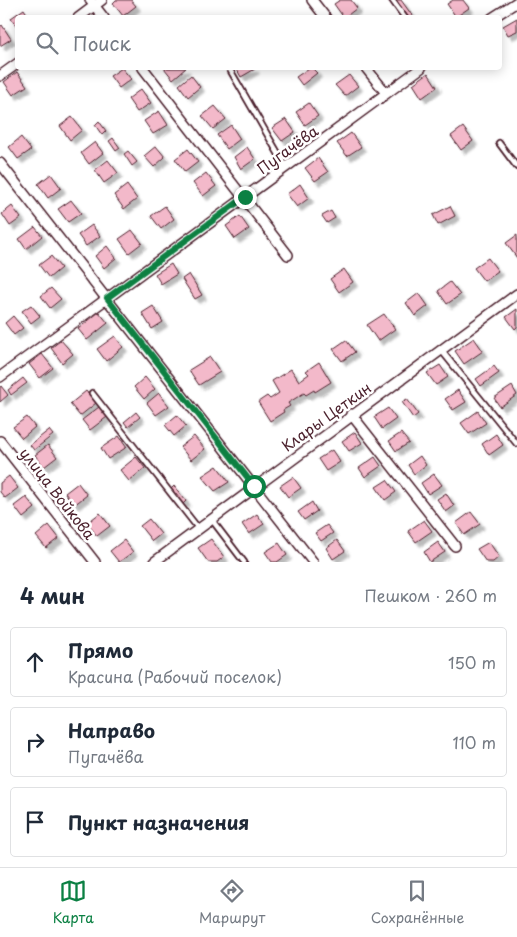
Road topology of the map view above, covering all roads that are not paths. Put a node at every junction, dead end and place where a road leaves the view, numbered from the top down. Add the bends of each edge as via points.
1 (312, 0) edge
2 (392, 0) edge
3 (95, 2) edge
4 (517, 2) edge
5 (81, 15) edge
6 (102, 15) edge
7 (324, 15) edge
8 (403, 15) edge
9 (497, 15) edge
10 (15, 65) edge
11 (145, 70) edge
12 (230, 70) edge
13 (368, 70) edge
14 (418, 70) edge
15 (0, 76) edge
16 (386, 93) junction
17 (499, 143) dead end
18 (0, 163) edge
19 (286, 167) junction
20 (517, 167) edge
21 (245, 197) junction
22 (288, 254) dead end
23 (517, 294) edge
24 (107, 298) junction
25 (440, 349) junction
26 (0, 377) edge
27 (92, 393) dead end
28 (351, 414) junction
29 (0, 441) edge
30 (517, 444) edge
31 (254, 486) junction
32 (211, 519) junction
33 (198, 528) junction
34 (455, 546) dead end
35 (94, 562) edge
36 (154, 562) edge
37 (244, 562) edge
38 (313, 562) edge

1 - 7 street
2 - 8 lane
3 - 5 street
3 - 6 street
4 - 9 street
10 - 15 street
11 - 21 street
12 - 19 lane
13 - 16 street
14 - 16 street, Пугачёва
16 - 19 street, Пугачёва
17 - 20 lane
18 - 24 street
19 - 21 street, Пугачёва
21 - 22 street
21 - 24 street, Пугачёва
23 - 25 street, Клары Цеткин
24 - 26 street, Пугачёва
24 - 31 street
25 - 28 street, Клары Цеткин
25 - 30 lane
27 - 33 lane
28 - 31 street, Клары Цеткин
28 - 34 street
29 - 35 street, улица Войкова
31 - 32 street, Клары Цеткин
31 - 38 street
32 - 33 street, Клары Цеткин
32 - 37 lane
33 - 36 street, Клары Цеткин

